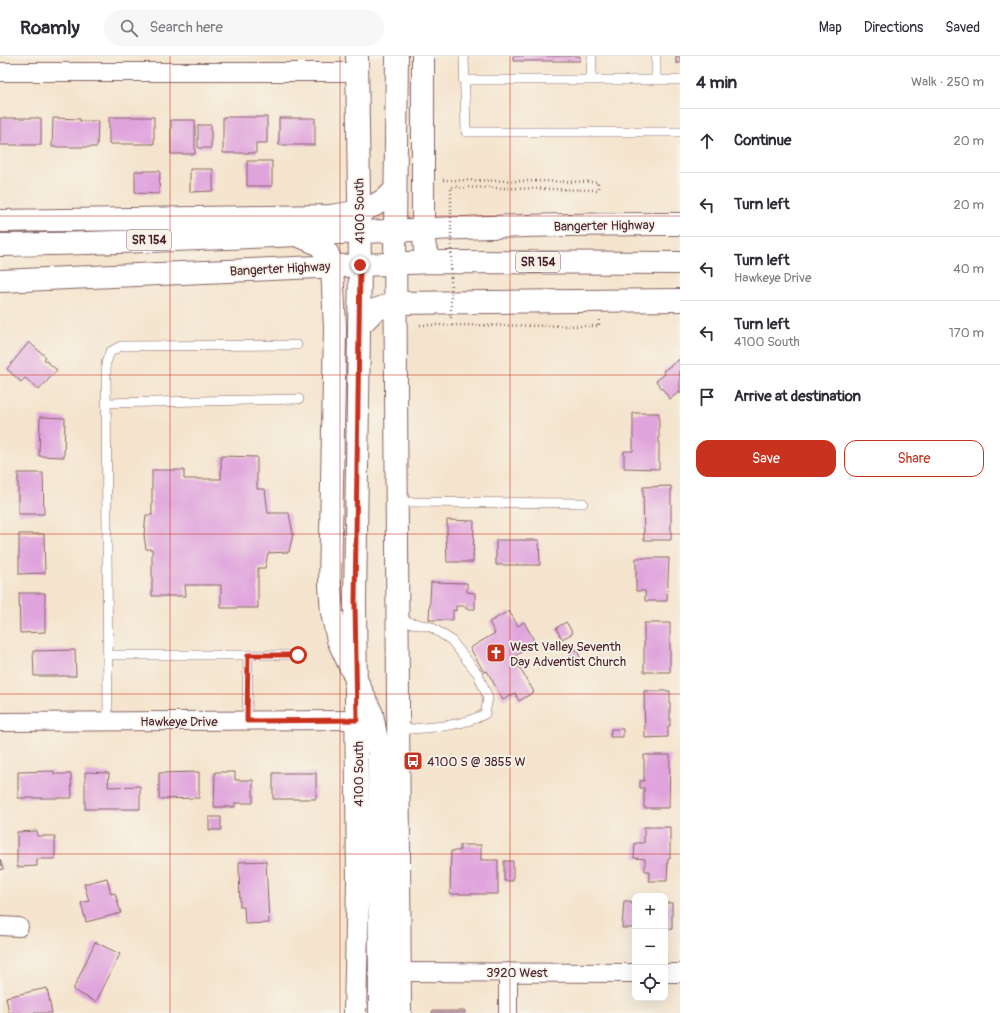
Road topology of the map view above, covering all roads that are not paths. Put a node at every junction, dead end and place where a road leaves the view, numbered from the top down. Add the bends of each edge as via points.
1 (397, 56) edge
2 (423, 56) edge
3 (464, 56) edge
4 (592, 56) edge
5 (656, 56) edge
6 (357, 64) edge
7 (0, 72) edge
8 (463, 80) junction
9 (592, 80) junction
10 (656, 80) junction
11 (680, 80) edge
12 (680, 132) edge
13 (395, 190) junction
14 (0, 220) edge
15 (359, 222) junction
16 (680, 224) edge
17 (423, 230) junction
18 (395, 231) junction
19 (297, 234) junction
20 (0, 244) edge
21 (432, 262) junction
22 (395, 263) junction
23 (680, 263) edge
24 (360, 265) junction
25 (332, 266) junction
26 (0, 281) edge
27 (680, 300) edge
28 (395, 303) junction
29 (360, 325) junction
30 (297, 345) dead end
31 (299, 399) dead end
32 (106, 403) junction
33 (397, 502) junction
34 (583, 503) dead end
35 (398, 620) junction
36 (108, 655) junction
37 (248, 655) junction
38 (298, 655) dead end
39 (356, 682) junction
40 (357, 720) junction
41 (108, 721) junction
42 (247, 721) junction
43 (0, 722) edge
44 (399, 730) junction
45 (0, 926) edge
46 (19, 927) dead end
47 (399, 972) junction
48 (508, 972) junction
49 (632, 973) edge
50 (668, 973) edge
51 (680, 973) edge
52 (355, 1013) edge
53 (380, 1013) edge
54 (400, 1013) edge
55 (508, 1013) edge

1 - 13 main road
2 - 17 main road
3 - 8 lane
4 - 9 lane
5 - 10 lane
6 - 7 street
6 - 15 main road, 4100 South
8 - 9 lane
8 - 12 lane via 466,132
9 - 10 lane
10 - 11 lane
13 - 15 main road
13 - 18 main road
14 - 15 main road via 330,216
15 - 18 main road, Bangerter Highway / SR 154
15 - 19 main road, Bangerter Highway / SR 154
15 - 24 main road, 4100 South
16 - 17 main road, Bangerter Highway / SR 154
17 - 18 main road, Bangerter Highway / SR 154
17 - 21 main road via 424,249
18 - 22 main road
19 - 20 main road, Bangerter Highway / SR 154 via 63,244
19 - 25 main road via 318,244 328,254
21 - 22 main road, Bangerter Highway / SR 154
21 - 23 main road, Bangerter Highway / SR 154
22 - 24 main road, Bangerter Highway / SR 154
22 - 28 main road
24 - 25 main road, Bangerter Highway / SR 154
24 - 29 main road, 4100 South
25 - 26 main road, Bangerter Highway / SR 154
25 - 39 main road via 335,328 330,585 332,613 338,640
27 - 28 main road
28 - 29 main road via 375,310
28 - 33 main road
29 - 39 main road, 4100 South
30 - 32 lane via 121,346 110,352 106,364
31 - 32 lane
32 - 36 lane
33 - 34 lane
33 - 35 main road
35 - 44 main road
35 - 44 lane via 431,627 452,640 478,674 488,698 485,714 469,722
36 - 37 lane
36 - 41 lane
37 - 38 lane
37 - 42 lane
39 - 40 main road, 4100 South
39 - 53 main road via 372,714 379,752
40 - 42 street, Hawkeye Drive
40 - 52 main road, 4100 South via 358,927
41 - 42 street, Hawkeye Drive
41 - 43 street, Hawkeye Drive
44 - 47 main road
45 - 46 street
47 - 48 street, 3920 West
47 - 54 main road
48 - 49 street, 3920 West
48 - 55 street
50 - 51 street

